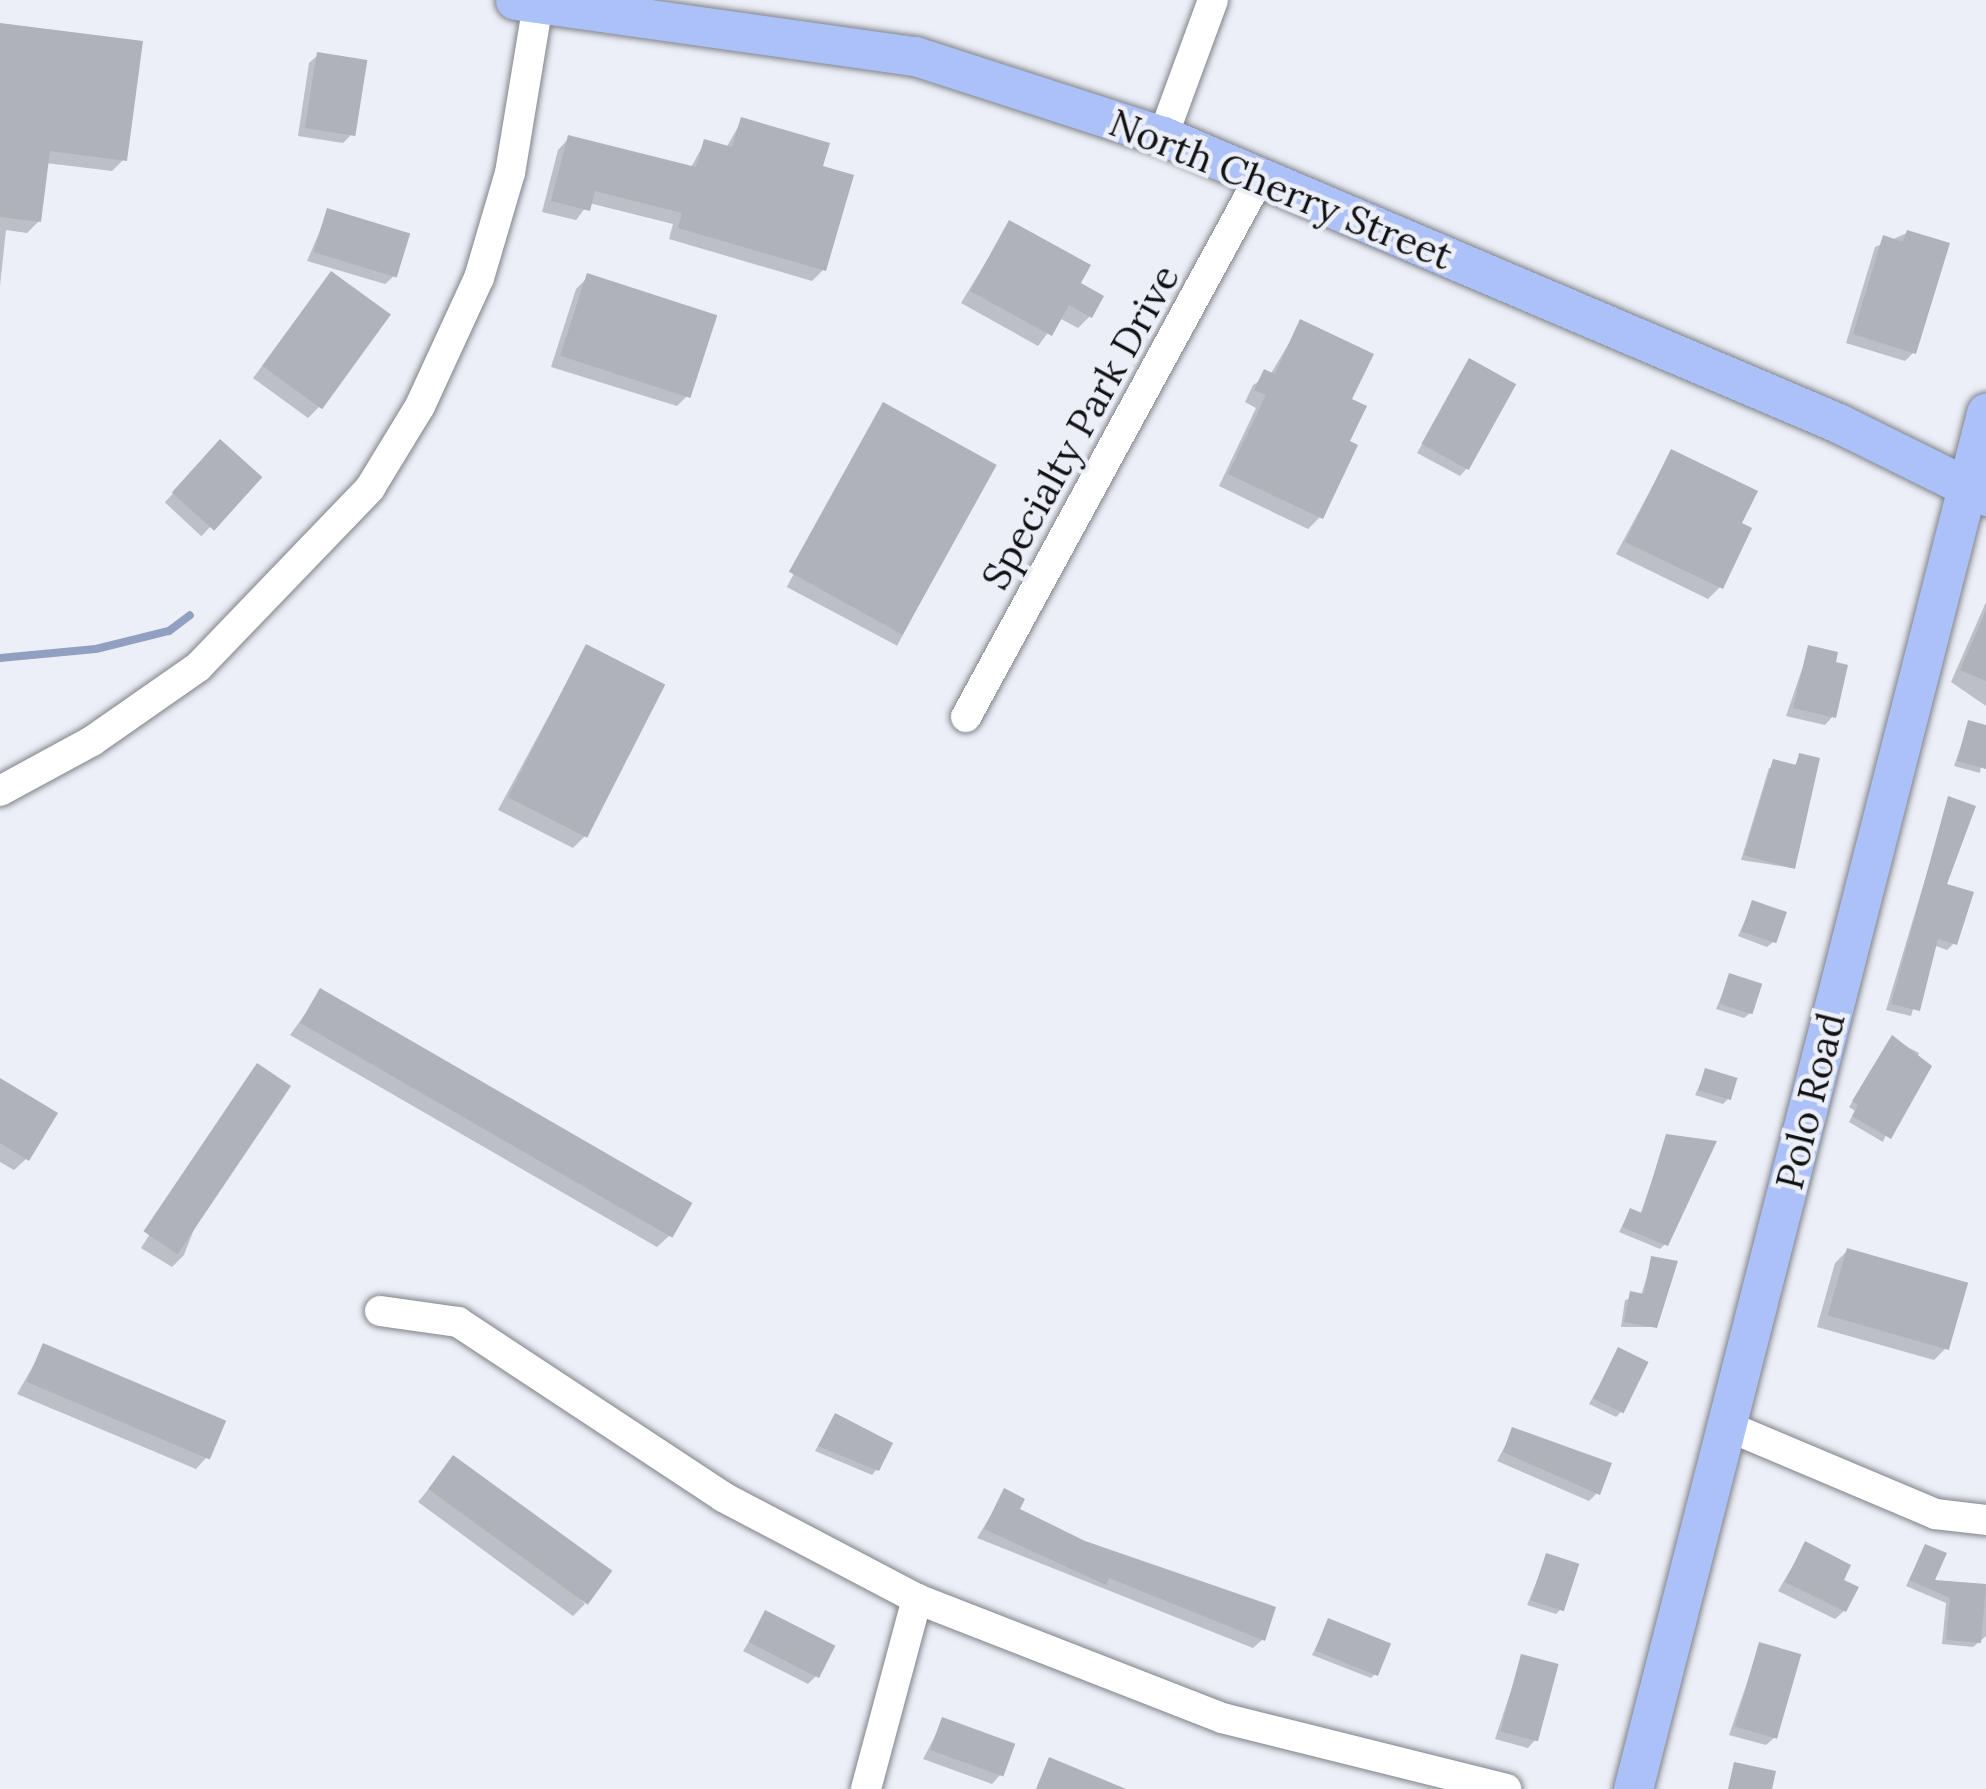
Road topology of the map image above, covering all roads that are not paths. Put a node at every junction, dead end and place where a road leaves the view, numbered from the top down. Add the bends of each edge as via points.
1 (1213, 0) edge
2 (526, 2) edge
3 (1162, 136) junction
4 (1261, 175) junction
5 (1986, 413) edge
6 (1976, 492) edge
7 (966, 718) dead end
8 (0, 791) edge
9 (380, 1311) dead end
10 (1726, 1426) junction
11 (1986, 1520) edge
12 (917, 1599) junction
13 (866, 1789) edge
14 (1506, 1789) edge
15 (1633, 1789) edge

1 - 3 street
2 - 3 main road, North Cherry Street via 915,56
2 - 8 street via 510,173 479,278 420,406 370,488 198,667 92,741
3 - 4 main road, North Cherry Street
4 - 6 main road, North Cherry Street via 1816,414
4 - 7 street, Specialty Park Drive
5 - 6 main road, Polo Road
6 - 10 main road, Polo Road
9 - 12 street via 458,1322 723,1497
10 - 11 street via 1935,1514
10 - 15 main road, Polo Road
12 - 13 street
12 - 14 street via 1222,1718

